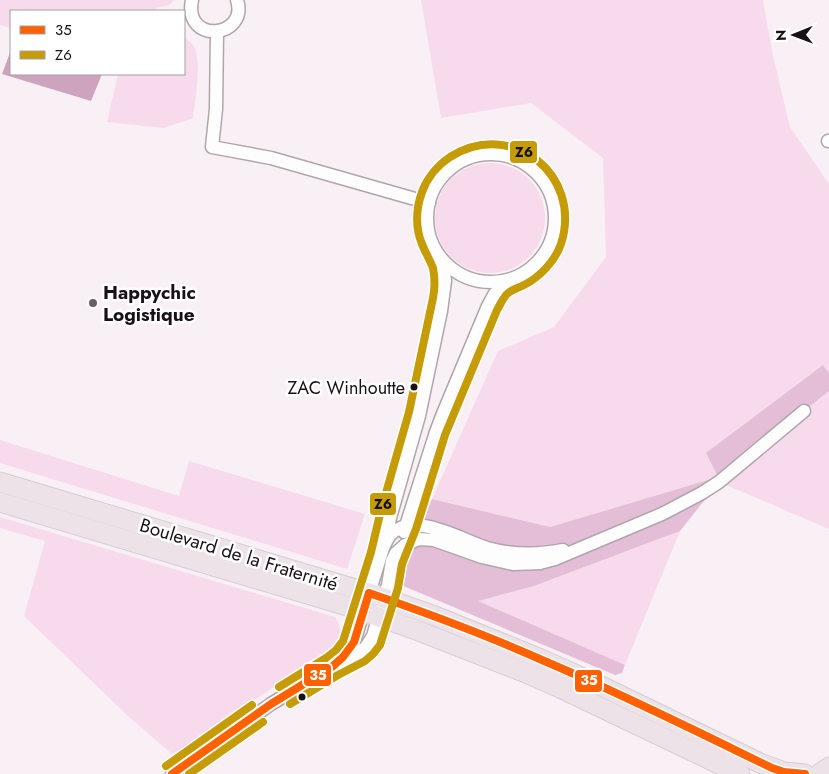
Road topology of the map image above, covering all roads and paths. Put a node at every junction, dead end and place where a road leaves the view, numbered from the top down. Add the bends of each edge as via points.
1 (192, 0) edge
2 (237, 0) edge
3 (188, 16) edge
4 (217, 32) junction
5 (429, 203) junction
6 (438, 255) junction
7 (506, 281) junction
8 (804, 411) dead end
9 (0, 482) edge
10 (0, 502) edge
11 (406, 526) junction
12 (598, 540) junction
13 (383, 548) junction
14 (394, 558) junction
15 (376, 595) junction
16 (370, 614) junction
17 (817, 772) edge
18 (172, 774) edge
19 (740, 774) edge

1 - 3 street
2 - 4 street via 235,19 231,25
3 - 4 street via 201,28
4 - 5 street via 212,147 271,158
5 - 6 street via 427,225
5 - 7 street via 443,175 474,156 500,154 520,160 537,173 549,190 555,210 552,241 534,267
6 - 7 street via 454,271 473,280
6 - 13 street via 445,281 441,311 419,416
7 - 11 street via 488,306 442,416
8 - 12 street via 702,493 662,514
9 - 15 main road, Boulevard de la Fraternité
10 - 16 main road, Boulevard de la Fraternité
11 - 12 street via 429,527 487,548 513,553 566,550
11 - 13 street via 391,534
11 - 14 street
12 - 14 street via 555,560 540,563 497,561 425,539 405,545
13 - 15 street
14 - 15 street via 388,585
15 - 16 street
15 - 17 main road, Boulevard de la Fraternité via 549,663 772,768 784,772
16 - 18 street via 352,646 333,666 271,704
16 - 19 main road, Boulevard de la Fraternité via 543,681

